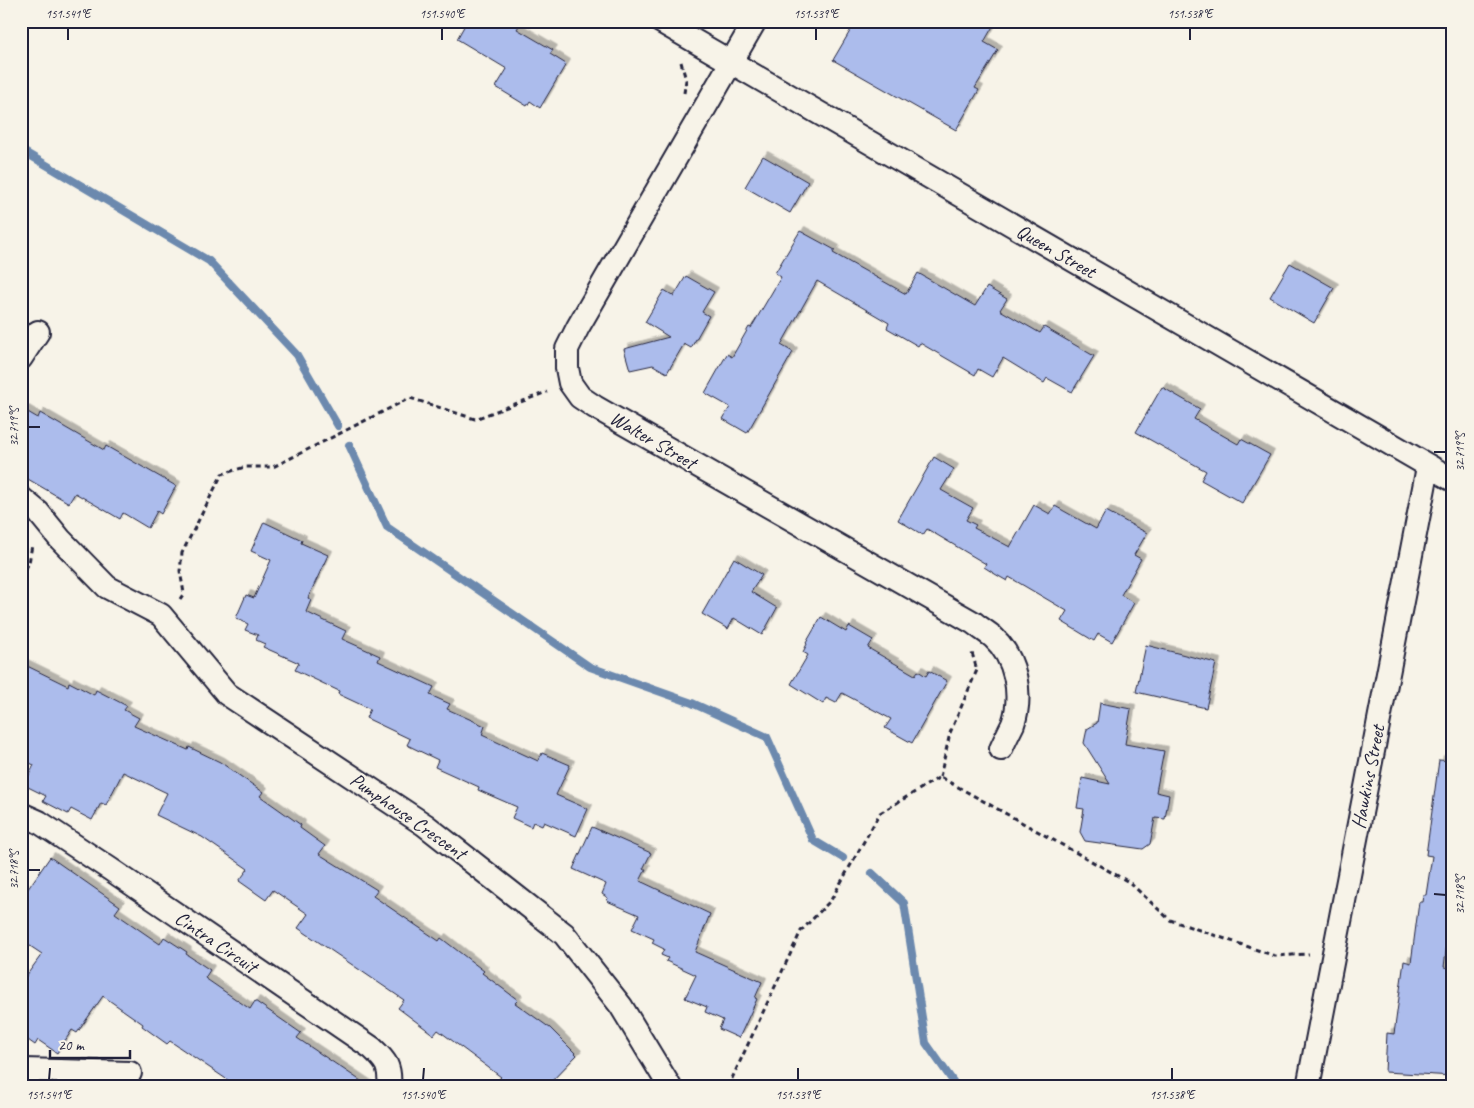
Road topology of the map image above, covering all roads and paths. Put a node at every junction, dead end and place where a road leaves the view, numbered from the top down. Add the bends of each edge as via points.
1 (660, 21) edge
2 (755, 21) edge
3 (689, 38) junction
4 (732, 62) junction
5 (683, 96) dead end
6 (38, 332) dead end
7 (21, 358) edge
8 (547, 385) dead end
9 (547, 392) junction
10 (553, 399) dead end
11 (1428, 467) junction
12 (1453, 480) edge
13 (21, 498) edge
14 (161, 615) junction
15 (972, 652) dead end
16 (1001, 749) dead end
17 (940, 777) junction
18 (21, 814) edge
19 (1334, 953) junction
20 (21, 1072) edge
21 (130, 1073) dead end
22 (390, 1087) edge
23 (670, 1087) edge
24 (728, 1087) edge
25 (1308, 1087) edge

1 - 3 street, Queen Street
2 - 4 street, Walter Street
3 - 4 street, Queen Street
3 - 5 path via 679,58 686,80
4 - 11 street, Queen Street
4 - 16 street, Walter Street via 578,327 567,349 570,383 580,397 595,407 974,623 994,638 1010,659 1017,684 1013,724
6 - 7 street
8 - 9 path
9 - 10 path
9 - 14 path via 475,419 410,398 273,467 245,467 222,474 182,553 180,571 184,593
11 - 12 street, Queen Street
11 - 19 street, Hawkins Street
13 - 14 street, Pumphouse Crescent via 107,586
14 - 23 street, Pumphouse Crescent via 227,694 425,825 564,934 621,1006
15 - 17 path via 977,670 950,733
17 - 19 path via 1129,882 1170,920 1275,956
17 - 24 path via 880,813 831,900 801,931
18 - 22 street, Cintra Circuit via 110,869 372,1048 386,1061
19 - 25 street, Hawkins Street
20 - 21 street

